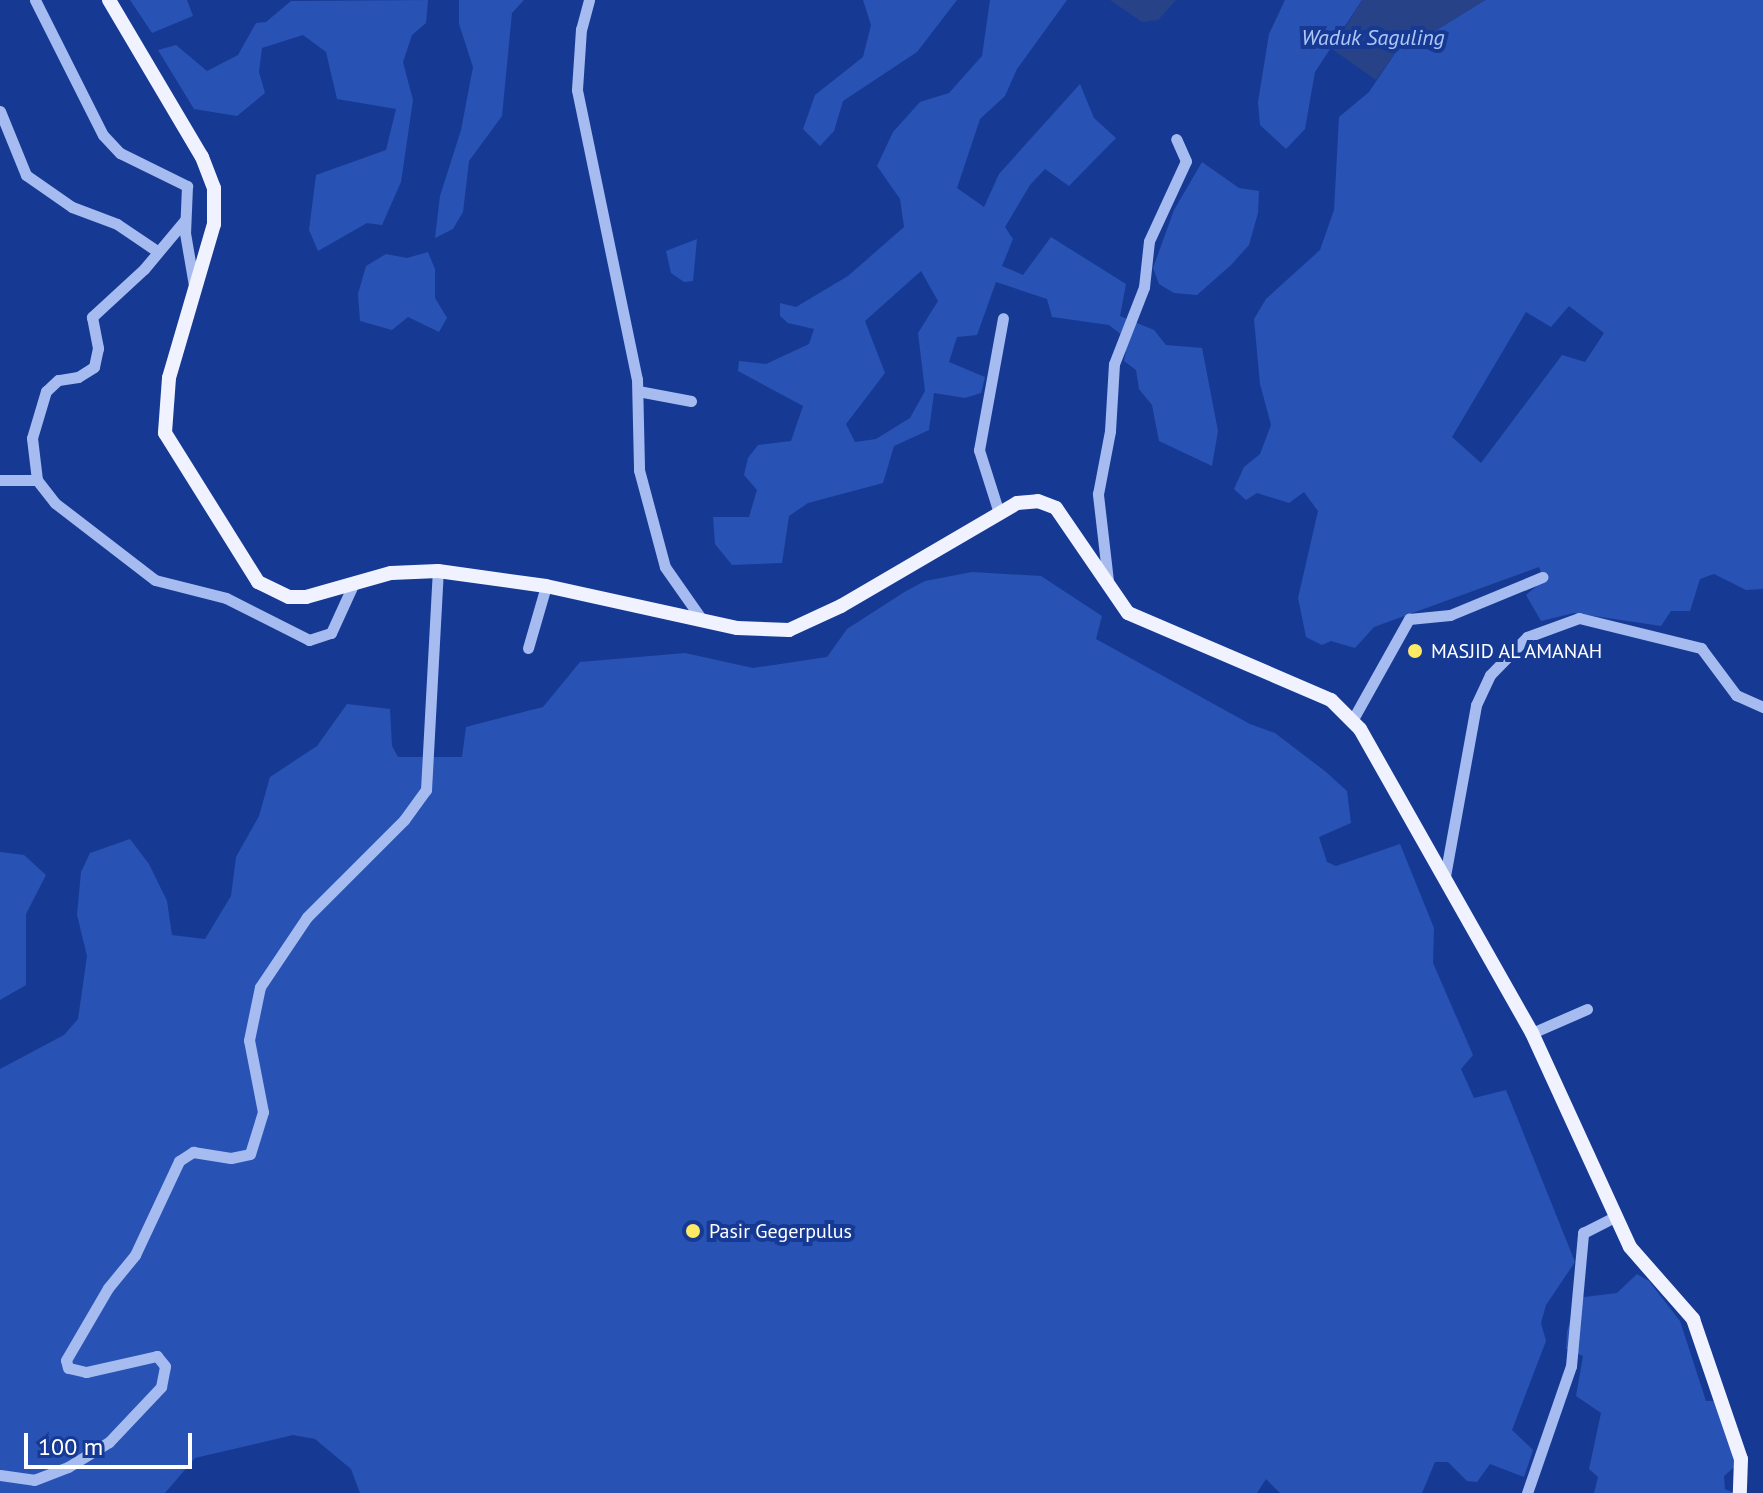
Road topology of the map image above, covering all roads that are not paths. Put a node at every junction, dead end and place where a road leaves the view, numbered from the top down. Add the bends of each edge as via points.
1 (35, 0) edge
2 (109, 0) edge
3 (589, 0) edge
4 (0, 111) edge
5 (1176, 139) dead end
6 (185, 220) junction
7 (157, 251) junction
8 (194, 285) junction
9 (1003, 318) dead end
10 (638, 391) junction
11 (691, 401) dead end
12 (0, 480) edge
13 (37, 480) junction
14 (999, 513) junction
15 (438, 571) junction
16 (1542, 577) dead end
17 (353, 585) junction
18 (546, 586) junction
19 (1109, 592) junction
20 (700, 617) junction
21 (528, 648) dead end
22 (1763, 707) edge
23 (1353, 719) junction
24 (1445, 876) junction
25 (1587, 1009) dead end
26 (1532, 1033) junction
27 (1614, 1217) junction
28 (0, 1475) edge
29 (1527, 1493) edge
30 (1740, 1493) edge

1 - 6 street via 103,135 120,153 187,186
2 - 8 main road via 210,175 216,215
3 - 10 street via 581,29 577,90
4 - 7 street via 26,175 72,207 117,224
5 - 19 street via 1186,161 1149,241 1144,287 1117,344 1114,364 1111,422 1098,494
6 - 7 street
6 - 8 street
7 - 13 street via 92,317 98,348 94,367 58,380 46,391 32,438
8 - 17 main road via 166,400 170,447 258,582 289,597
9 - 14 street via 979,450
10 - 11 street
10 - 20 street via 635,448 656,544 678,591
12 - 13 street
13 - 17 street via 55,503 155,580 226,598 309,640 331,633
14 - 19 main road via 1027,500 1056,508
14 - 20 main road via 841,606 789,630 737,628
15 - 17 main road via 391,573
15 - 18 main road
15 - 28 street via 426,790 307,917 260,987 249,1040 263,1112 250,1154 231,1158 193,1152 179,1161 142,1244 108,1288 66,1360 68,1368 86,1372 157,1356 165,1366 161,1387 109,1442 68,1467 34,1480
16 - 23 street via 1450,615 1409,619
18 - 20 main road
18 - 21 street
19 - 23 main road via 1138,619 1246,660 1331,700
22 - 24 street via 1736,695 1701,648 1579,618 1527,637 1490,675 1476,705
23 - 24 main road
24 - 26 main road
25 - 26 street
26 - 27 main road
27 - 29 street via 1583,1233 1571,1366
27 - 30 main road via 1630,1247 1693,1319 1741,1459

